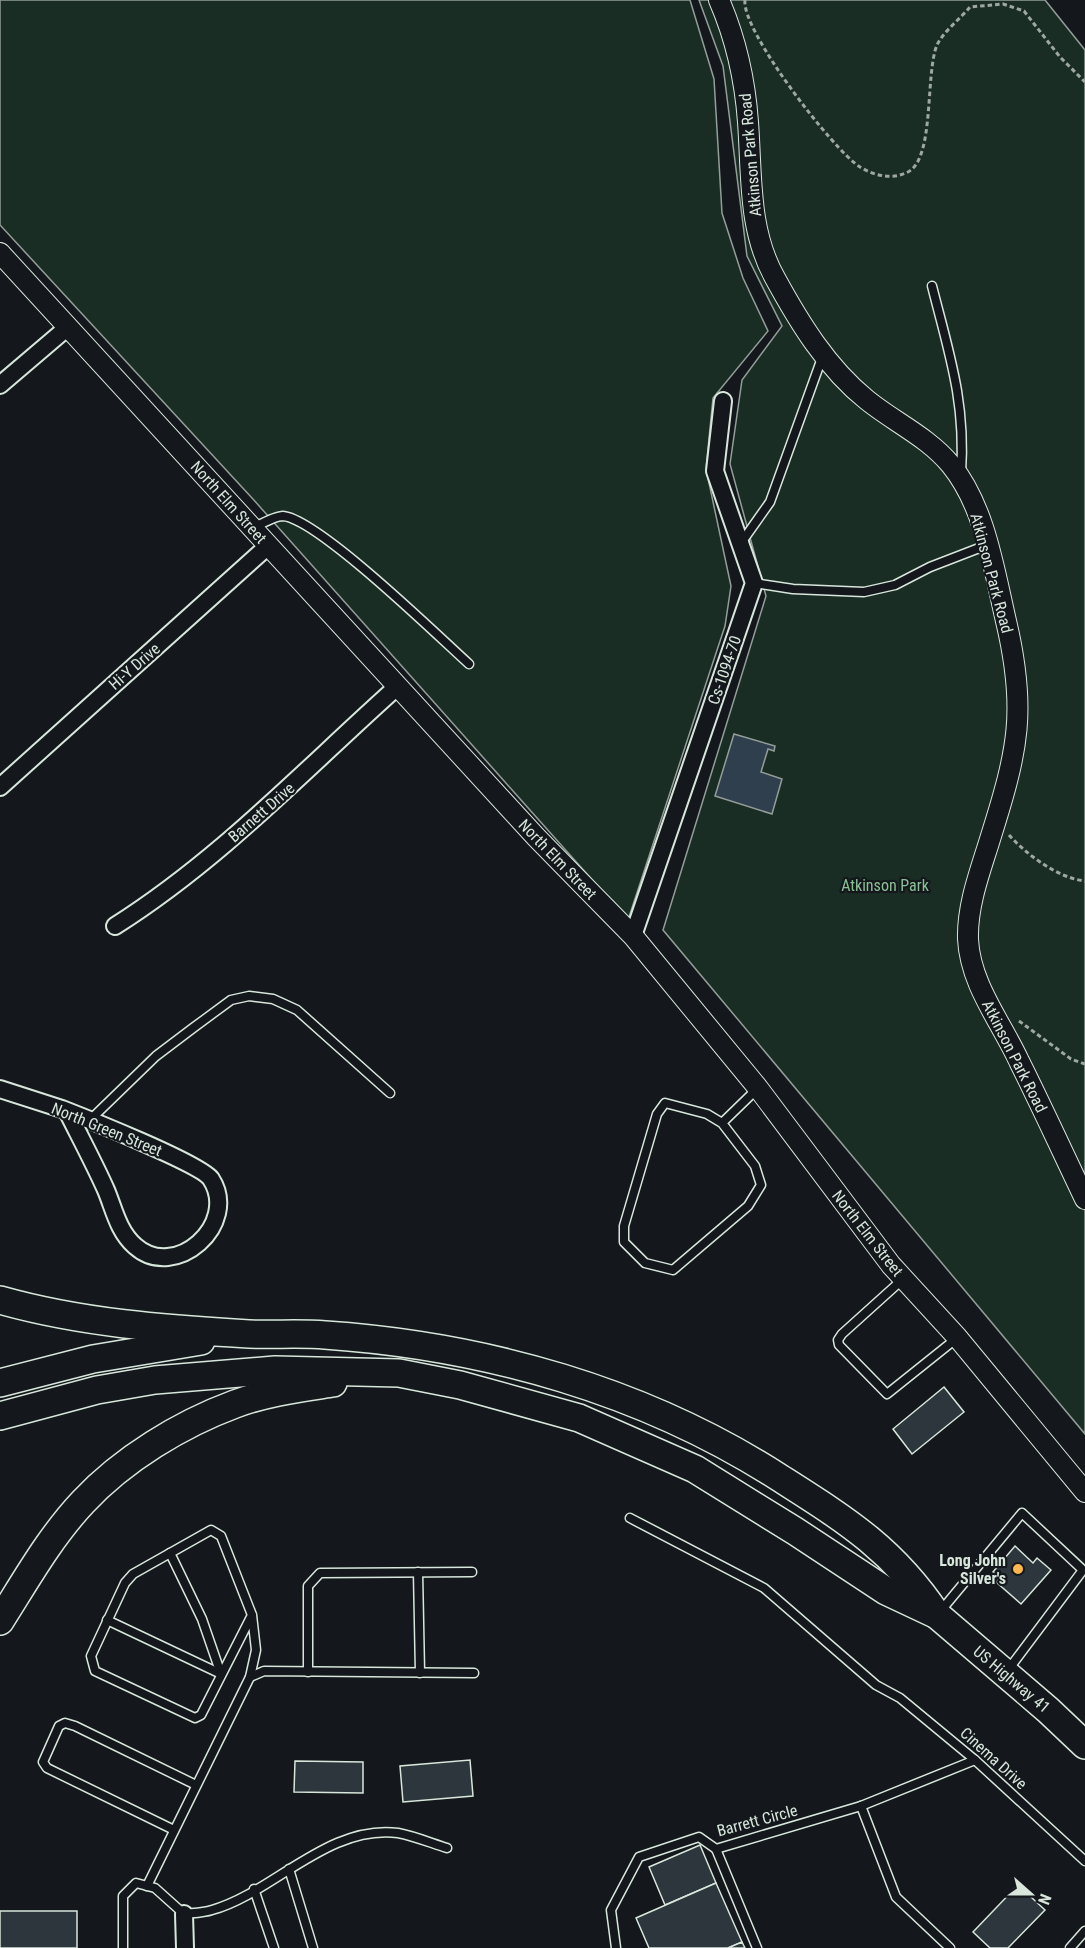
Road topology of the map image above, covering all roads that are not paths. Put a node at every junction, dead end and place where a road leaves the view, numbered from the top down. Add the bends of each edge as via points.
1 (719, 0) edge
2 (0, 253) edge
3 (932, 286) dead end
4 (68, 327) junction
5 (824, 355) junction
6 (0, 385) edge
7 (723, 401) dead end
8 (961, 479) junction
9 (253, 528) junction
10 (741, 544) junction
11 (987, 545) junction
12 (268, 546) junction
13 (754, 583) junction
14 (469, 664) dead end
15 (398, 686) junction
16 (0, 788) edge
17 (115, 926) dead end
18 (633, 936) junction
19 (758, 1088) junction
20 (0, 1089) edge
21 (390, 1094) dead end
22 (67, 1111) junction
23 (90, 1120) junction
24 (722, 1123) junction
25 (1085, 1199) edge
26 (904, 1278) junction
27 (0, 1300) edge
28 (250, 1334) junction
29 (957, 1337) junction
30 (399, 1373) junction
31 (0, 1383) edge
32 (0, 1416) edge
33 (1085, 1492) edge
34 (630, 1518) dead end
35 (170, 1553) junction
36 (418, 1572) junction
37 (471, 1572) dead end
38 (252, 1615) junction
39 (937, 1615) junction
40 (1, 1619) edge
41 (107, 1620) junction
42 (308, 1672) junction
43 (420, 1673) junction
44 (474, 1673) dead end
45 (1005, 1673) junction
46 (221, 1674) junction
47 (250, 1677) junction
48 (1085, 1745) edge
49 (975, 1760) junction
50 (196, 1785) junction
51 (861, 1806) junction
52 (174, 1830) junction
53 (447, 1848) dead end
54 (716, 1849) junction
55 (1085, 1861) edge
56 (289, 1869) junction
57 (147, 1886) junction
58 (254, 1889) junction
59 (184, 1914) junction
60 (1085, 1931) edge
61 (123, 1948) edge
62 (185, 1948) edge
63 (274, 1948) edge
64 (313, 1948) edge
65 (616, 1948) edge
66 (757, 1948) edge
67 (950, 1948) edge
68 (1070, 1948) edge

1 - 5 street, Atkinson Park Road via 743,79 753,211 760,245 774,277
2 - 4 street, North Elm Street
3 - 8 lane via 959,393 964,434
4 - 6 street
4 - 9 street, North Elm Street
5 - 8 street, Atkinson Park Road via 867,399 940,453
5 - 10 lane via 770,502
7 - 10 street via 715,471
8 - 11 street, Atkinson Park Road
9 - 12 street, North Elm Street
9 - 14 lane via 282,516 305,523
10 - 13 street
11 - 13 lane via 895,585 864,592
11 - 25 street, Atkinson Park Road via 1012,650 1019,699 1017,739 971,905 970,956 981,988
12 - 15 street, North Elm Street
12 - 16 street, Hi-Y Drive
13 - 18 street, Cs-1094-70
15 - 17 street, Barnett Drive via 264,812 152,902
15 - 18 street, North Elm Street
18 - 19 street, North Elm Street
19 - 24 lane
19 - 26 street, North Elm Street
20 - 22 street, North Green Street
21 - 23 lane via 297,1010 273,999 249,996 231,1000 156,1056
22 - 23 street, North Green Street
22 - 23 street, North Green Street via 121,1230 136,1247 156,1256 176,1256 195,1248 210,1231 216,1215 217,1195 210,1177
24 - 24 lane via 707,1114 665,1103 657,1114 624,1226 624,1242 645,1263 673,1270 748,1206 761,1185 755,1166
26 - 29 street, North Elm Street
26 - 29 lane via 842,1334 839,1345 887,1394
27 - 28 highway via 111,1323
28 - 31 highway via 93,1359
28 - 39 highway via 325,1335 516,1363 604,1392 697,1430 741,1453 863,1533 894,1559
29 - 33 street, North Elm Street
30 - 32 highway via 215,1373 97,1390
30 - 39 highway via 517,1399 628,1438 695,1469 886,1591
30 - 40 highway via 274,1393 236,1404 157,1444 84,1501 59,1531
34 - 49 lane, Cinema Drive via 764,1588 876,1685 900,1698
35 - 38 lane via 211,1530 217,1532
35 - 41 lane via 124,1583
35 - 46 lane via 202,1619
36 - 37 lane
36 - 42 lane via 320,1573 308,1586
36 - 43 lane
38 - 46 lane
38 - 47 lane via 256,1650
39 - 45 highway, US Highway 41
39 - 45 lane via 1022,1513 1083,1570
41 - 46 lane
41 - 46 lane via 91,1656 95,1671 195,1718 201,1715
42 - 43 lane
42 - 47 lane via 264,1671
43 - 44 lane
45 - 48 highway, US Highway 41
47 - 50 lane
49 - 51 lane, Barrett Circle
49 - 55 lane, Cinema Drive
50 - 52 lane
50 - 52 lane via 75,1726 59,1726 43,1762 47,1768
51 - 54 lane, Barrett Circle
51 - 67 lane via 896,1897
52 - 57 lane
53 - 56 lane via 398,1833 378,1833 328,1847
54 - 65 lane, Barrett Circle via 699,1837 639,1857 611,1910
54 - 66 lane
56 - 58 lane
56 - 64 lane
57 - 59 lane via 155,1888
57 - 61 lane via 136,1883 123,1896
58 - 59 lane via 212,1910
58 - 63 lane
59 - 62 street
60 - 68 lane

